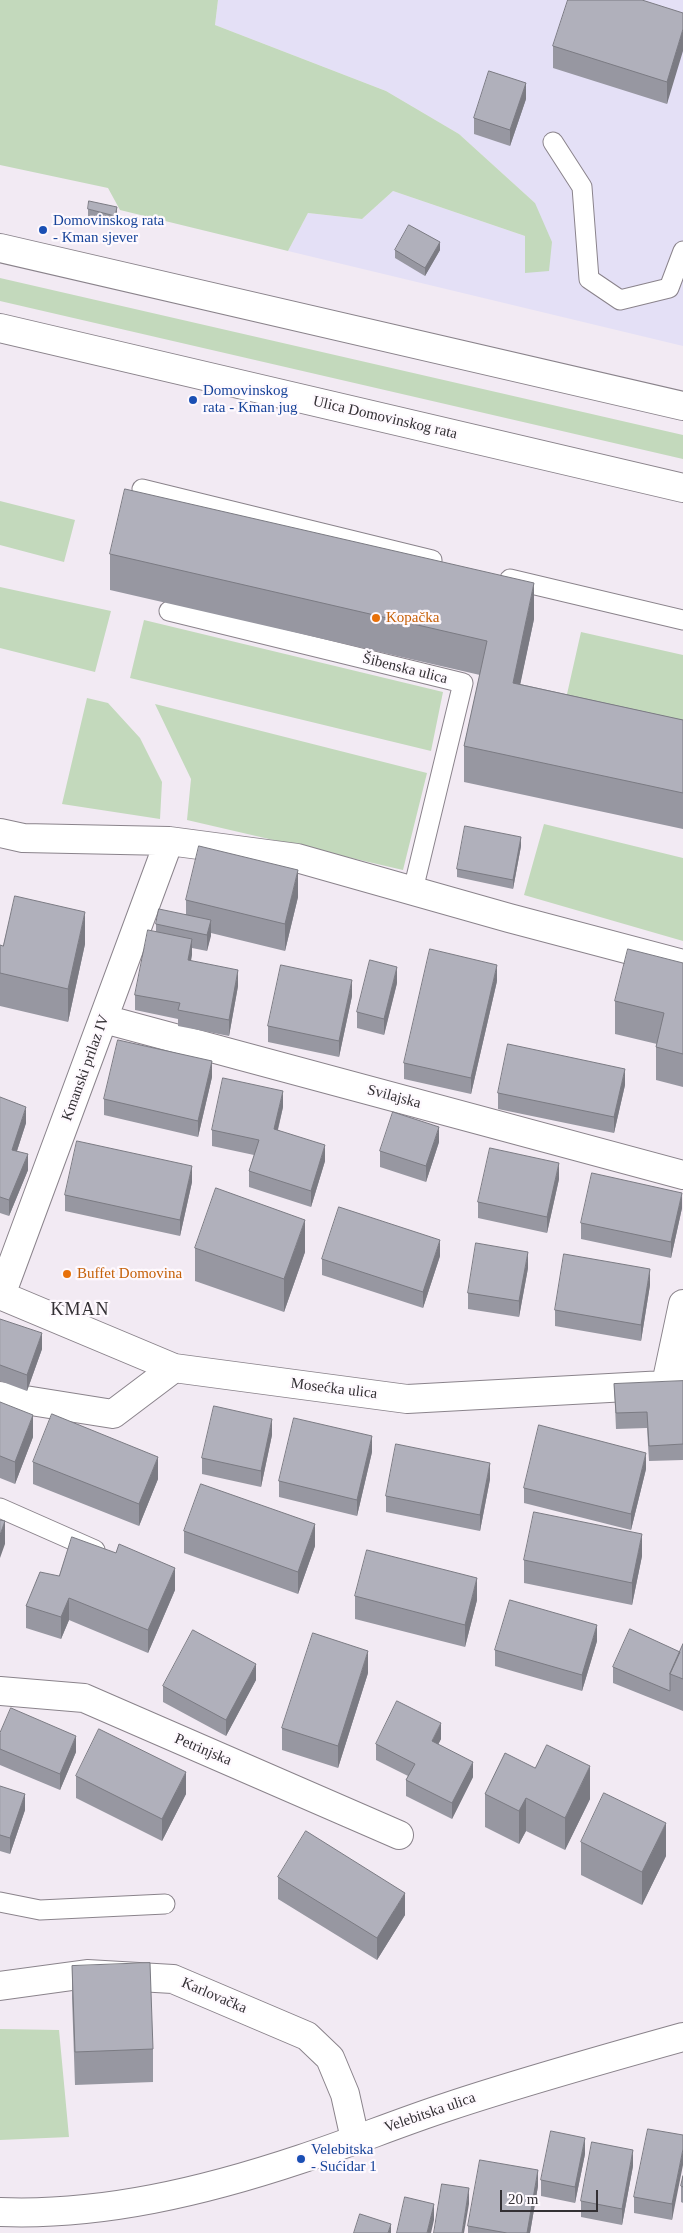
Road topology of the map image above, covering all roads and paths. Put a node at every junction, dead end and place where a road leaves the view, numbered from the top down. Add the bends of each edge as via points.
1 (553, 142) dead end
2 (0, 248) edge
3 (683, 251) edge
4 (0, 328) edge
5 (683, 406) edge
6 (683, 488) edge
7 (142, 489) dead end
8 (449, 564) edge
9 (497, 576) edge
10 (169, 611) dead end
11 (683, 620) edge
12 (0, 833) edge
13 (169, 841) junction
14 (413, 890) junction
15 (683, 964) edge
16 (104, 1019) junction
17 (683, 1175) edge
18 (1, 1295) edge
19 (683, 1304) edge
20 (174, 1368) junction
21 (674, 1384) edge
22 (0, 1396) edge
23 (0, 1508) edge
24 (108, 1556) edge
25 (0, 1691) edge
26 (399, 1835) dead end
27 (0, 1902) edge
28 (166, 1904) dead end
29 (0, 1986) edge
30 (683, 2037) edge
31 (355, 2139) junction
32 (15, 2219) edge

1 - 3 lane via 582,187 589,279 620,300 669,288
2 - 5 street
4 - 6 street, Ulica Domovinskog rata
7 - 8 lane
9 - 11 lane
10 - 14 lane, Šibenska ulica via 463,683
12 - 13 street via 23,838
13 - 14 street via 296,858
13 - 16 street, Kmanski prilaz IV
14 - 15 street
16 - 17 street, Svilajska
16 - 18 street, Kmanski prilaz IV
18 - 20 street, Mosećka ulica
19 - 21 street
20 - 21 street, Mosećka ulica via 407,1398
20 - 22 street via 113,1414
23 - 24 lane
25 - 26 street, Petrinjska via 84,1698
27 - 28 lane via 40,1910
29 - 31 street, Karlovačka via 87,1974 173,1979 307,2036 330,2058 345,2094
30 - 31 street, Velebitska ulica via 447,2107
31 - 32 street, Velebitska ulica via 181,2194

